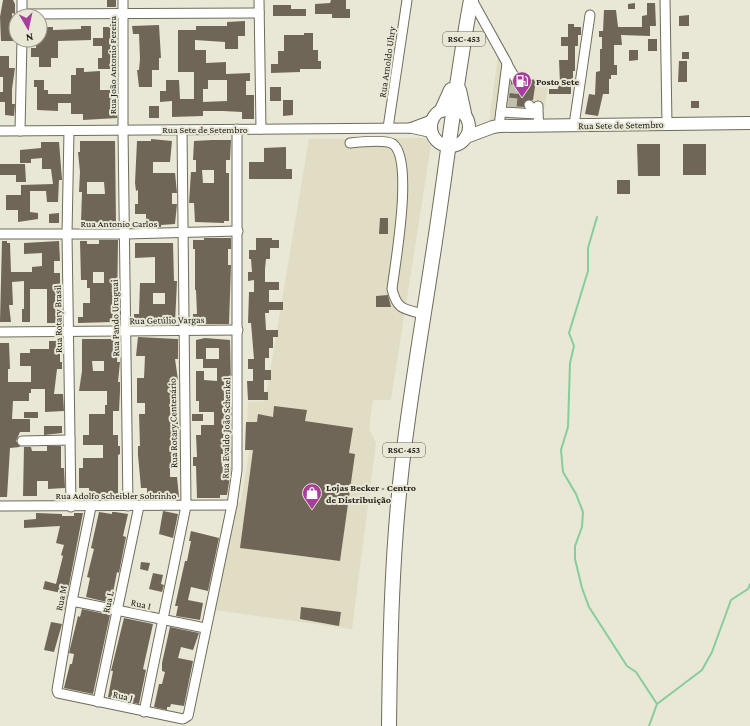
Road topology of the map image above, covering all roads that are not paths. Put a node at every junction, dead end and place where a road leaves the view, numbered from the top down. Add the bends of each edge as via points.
1 (123, 0) edge
2 (259, 0) edge
3 (407, 0) edge
4 (471, 0) edge
5 (665, 0) edge
6 (259, 13) junction
7 (123, 14) junction
8 (48, 15) edge
9 (590, 16) dead end
10 (22, 48) edge
11 (507, 63) junction
12 (515, 78) tunnel mouth
13 (514, 111) junction
14 (501, 112) junction
15 (452, 114) junction
16 (750, 123) edge
17 (667, 124) junction
18 (574, 125) junction
19 (516, 126) junction
20 (538, 126) junction
21 (496, 127) junction
22 (388, 128) junction
23 (410, 128) junction
24 (237, 129) junction
25 (261, 129) junction
26 (123, 130) junction
27 (182, 130) junction
28 (0, 131) edge
29 (20, 131) junction
30 (69, 131) junction
31 (449, 140) junction
32 (350, 143) dead end
33 (238, 231) junction
34 (182, 233) junction
35 (0, 234) edge
36 (67, 234) junction
37 (125, 234) junction
38 (423, 314) junction
39 (182, 330) junction
40 (238, 330) junction
41 (126, 331) junction
42 (0, 332) edge
43 (69, 332) junction
44 (70, 440) junction
45 (22, 441) dead end
46 (232, 505) junction
47 (0, 506) edge
48 (128, 506) junction
49 (139, 506) junction
50 (186, 506) junction
51 (71, 507) junction
52 (91, 507) junction
53 (72, 601) junction
54 (118, 610) junction
55 (162, 619) junction
56 (205, 628) junction
57 (58, 693) joint
58 (98, 702) junction
59 (144, 712) junction
60 (183, 719) joint
61 (389, 726) edge

1 - 7 street, Rua João Antonio Pereira
2 - 6 street
3 - 22 street, Rua Arnoldo Uhry
4 - 11 street
4 - 15 highway, RSC-453
5 - 17 street
6 - 7 street
6 - 25 street
7 - 8 street
7 - 26 street, Rua João Antonio Pereira
9 - 18 street
10 - 29 street
11 - 12 street
11 - 14 street
13 - 14 street
13 - 19 street
13 - 20 street via 535,108
14 - 21 street
15 - 21 main road, Rua Sete de Setembro
15 - 23 street, Rua Sete de Setembro
15 - 31 highway, RSC-453
15 - 31 main road via 432,128
15 - 31 main road via 469,127
16 - 17 main road, Rua Sete de Setembro
17 - 18 main road, Rua Sete de Setembro
18 - 20 main road, Rua Sete de Setembro
19 - 20 main road, Rua Sete de Setembro
19 - 21 main road, Rua Sete de Setembro
21 - 31 main road, Rua Sete de Setembro
22 - 23 street, Rua Sete de Setembro
22 - 25 street, Rua Sete de Setembro
23 - 31 street, Rua Sete de Setembro
24 - 25 street, Rua Sete de Setembro
24 - 27 street, Rua Sete de Setembro
24 - 33 street, Rua Evaldo João Schenkel
26 - 27 street, Rua Sete de Setembro
26 - 30 street, Rua Sete de Setembro
26 - 37 street, Rua Pando Uruguai
27 - 34 street, Rua Rotary Centenário
28 - 29 street, Rua Sete de Setembro
29 - 30 street, Rua Sete de Setembro
30 - 36 street, Rua Rotary Brasil
31 - 38 highway, RSC-453
32 - 38 street via 386,142 394,145 399,155 404,197 392,289 395,301 401,308
33 - 34 street, Rua Antonio Carlos
33 - 40 street, Rua Evaldo João Schenkel
34 - 37 street, Rua Antonio Carlos
34 - 39 street, Rua Rotary Centenário
35 - 36 street, Rua Antonio Carlos
36 - 37 street, Rua Antonio Carlos
36 - 43 street, Rua Rotary Brasil
37 - 41 street, Rua Pando Uruguai
38 - 61 highway, RSC-453 via 402,466 394,549
39 - 40 street, Rua Getúlio Vargas
39 - 41 street, Rua Getúlio Vargas
39 - 50 street, Rua Rotary Centenário
40 - 46 street, Rua Evaldo João Schenkel via 237,470
41 - 43 street, Rua Getúlio Vargas
41 - 48 street, Rua Pando Uruguai
42 - 43 street, Rua Getúlio Vargas
43 - 44 street, Rua Rotary Brasil
44 - 45 street
44 - 51 street, Rua Rotary Brasil
46 - 50 street, Rua Adolfo Scheibler Sobrinho
46 - 56 street, Rua Evaldo João Schenkel
47 - 51 street, Rua Adolfo Scheibler Sobrinho
48 - 49 street, Rua Adolfo Scheibler Sobrinho
48 - 52 street, Rua Adolfo Scheibler Sobrinho
49 - 50 street, Rua Adolfo Scheibler Sobrinho
49 - 54 street, Rua L
50 - 55 street, Rua Rotary Centenário
51 - 52 street, Rua Adolfo Scheibler Sobrinho
52 - 53 street, Rua M
53 - 54 street, Rua I
53 - 57 street, Rua M via 57,686
54 - 55 street, Rua I
54 - 58 street, Rua L
55 - 56 street, Rua I
55 - 59 street, Rua Rotary Centenário
56 - 60 street, Rua Evaldo João Schenkel via 188,716
57 - 58 street, Rua J
58 - 59 street, Rua J
59 - 60 street, Rua J

